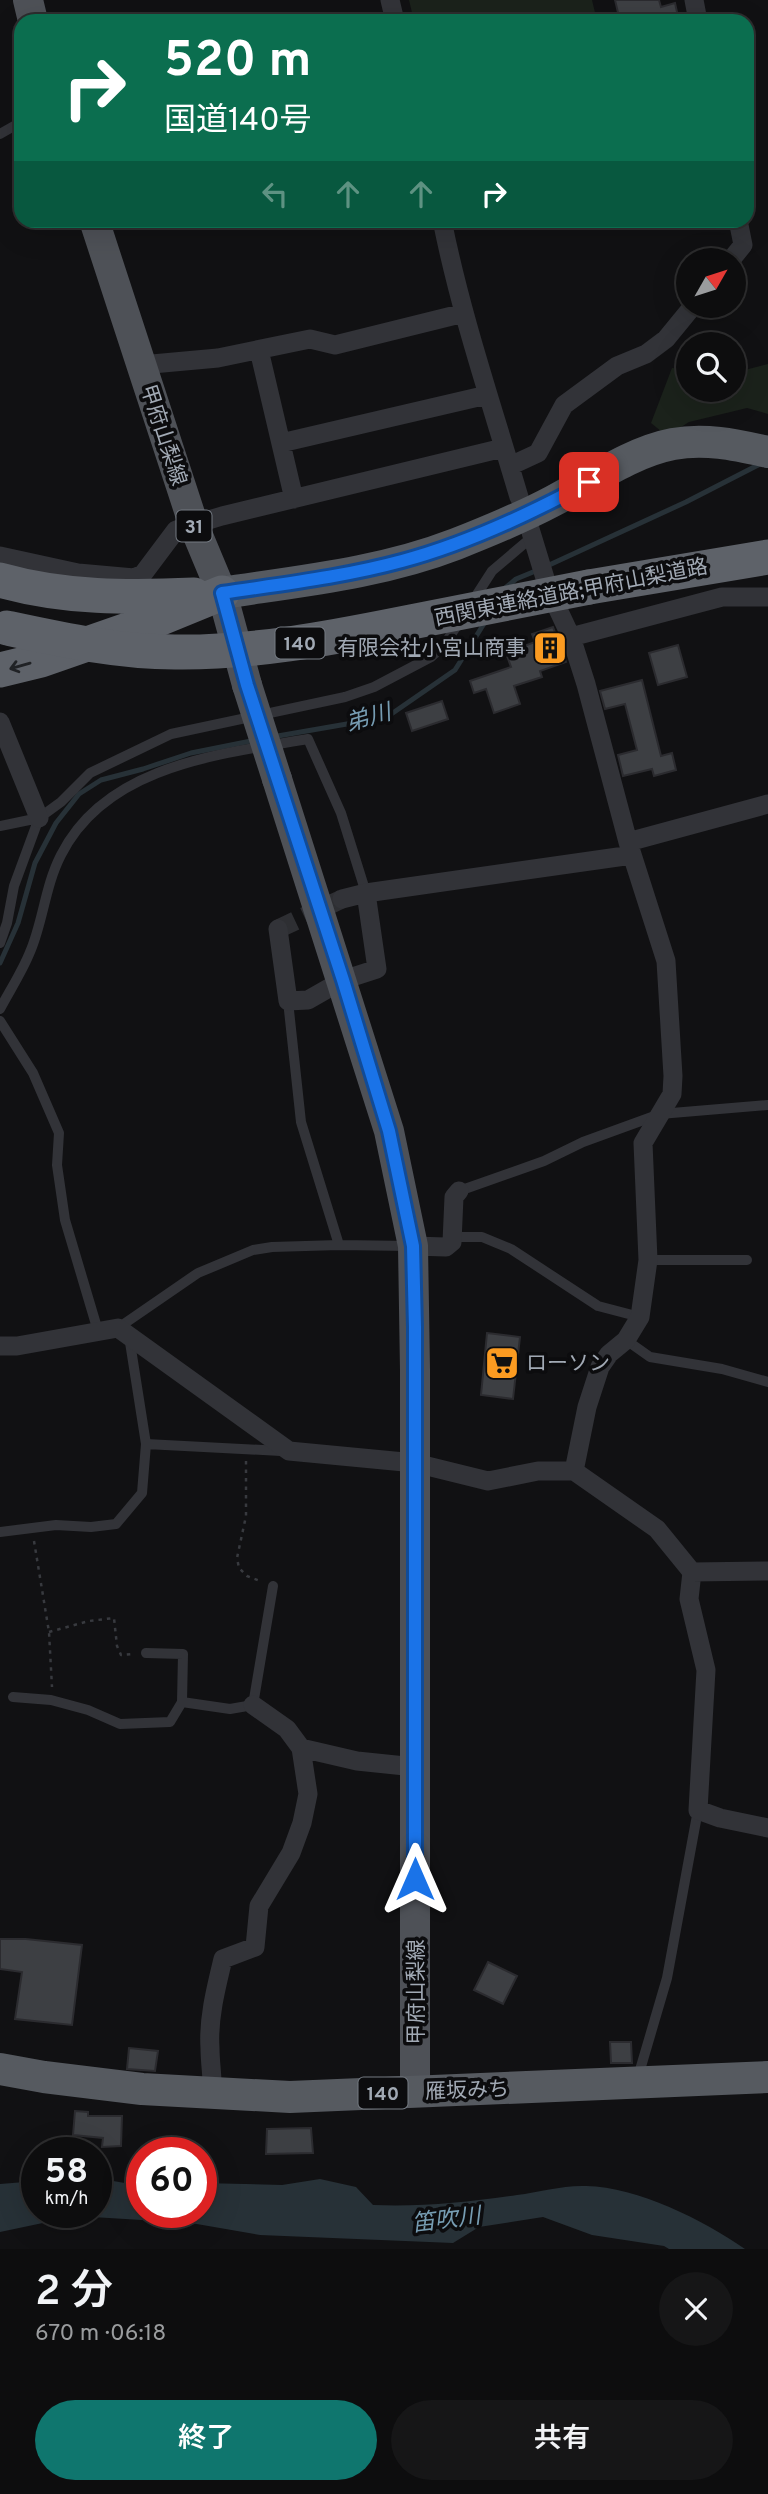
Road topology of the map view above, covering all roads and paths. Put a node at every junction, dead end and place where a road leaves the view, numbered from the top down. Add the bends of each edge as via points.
1 (97, 228) edge
2 (444, 228) edge
3 (740, 228) edge
4 (741, 248) edge
5 (464, 313) junction
6 (683, 318) edge
7 (259, 350) junction
8 (141, 365) junction
9 (487, 395) junction
10 (281, 443) junction
11 (768, 452) edge
12 (506, 457) junction
13 (519, 497) dead end
14 (295, 499) junction
15 (194, 526) junction
16 (533, 538) joint
17 (0, 556) edge
18 (768, 556) edge
19 (0, 580) edge
20 (222, 593) junction
21 (768, 597) edge
22 (4, 626) edge
23 (571, 637) junction
24 (0, 670) edge
25 (0, 722) edge
26 (768, 804) edge
27 (39, 818) junction
28 (0, 826) edge
29 (630, 849) junction
30 (366, 893) junction
31 (342, 899) tunnel mouth
32 (278, 929) dead end
33 (0, 943) edge
34 (343, 980) junction
35 (288, 1001) junction
36 (0, 1009) edge
37 (0, 1021) edge
38 (768, 1105) edge
39 (660, 1114) junction
40 (459, 1191) joint
41 (452, 1237) junction
42 (339, 1245) junction
43 (413, 1246) junction
44 (648, 1260) junction
45 (747, 1260) dead end
46 (640, 1317) junction
47 (98, 1331) junction
48 (124, 1332) junction
49 (626, 1340) junction
50 (0, 1346) edge
51 (768, 1382) edge
52 (146, 1444) junction
53 (246, 1449) junction
54 (289, 1451) junction
55 (415, 1462) junction
56 (574, 1471) junction
57 (32, 1528) junction
58 (0, 1532) edge
59 (768, 1571) edge
60 (692, 1572) junction
61 (273, 1586) joint
62 (49, 1632) junction
63 (146, 1653) joint
64 (13, 1697) dead end
65 (51, 1700) junction
66 (182, 1702) junction
67 (253, 1705) junction
68 (301, 1748) junction
69 (415, 1767) junction
70 (698, 1810) junction
71 (768, 1828) edge
72 (0, 2069) edge
73 (768, 2077) edge
74 (641, 2084) junction
75 (415, 2091) junction
76 (212, 2094) junction

1 - 8 main road, 甲府山梨線 / 31
2 - 5 street
3 - 4 street
5 - 7 street via 335,345 310,339
5 - 9 street
6 - 12 street via 646,354 617,366 564,405 538,453
7 - 8 street
7 - 10 street
8 - 15 main road, 甲府山梨線 / 31
9 - 10 street
9 - 12 street
10 - 14 street
11 - 20 highway via 721,442 672,444 456,544 352,573
12 - 13 street
12 - 14 street
14 - 15 street
15 - 17 street via 176,530 143,574 134,578 78,573
15 - 20 main road, 甲府山梨線 / 31
16 - 23 street via 548,588
16 - 27 lane via 492,571 444,645 430,657 345,697 171,734 90,773
18 - 22 highway, 西関東連絡道路;甲府山梨道路 / 140, bridge via 330,639 225,652 120,649
19 - 20 highway via 94,596
20 -> 24 highway via 41,660
20 - 34 main road, 甲府山梨線 / 31, bridge via 247,685
21 - 23 street via 722,597
23 - 29 street
25 - 27 street
26 - 29 street
27 - 28 lane
27 - 33 lane via 14,886
29 - 30 street
29 - 39 street via 666,961 672,1094
30 - 31 street
30 - 34 street via 377,969
30 - 36 lane via 341,813 308,739 191,761 119,791 78,828 53,874 31,951
32 - 35 street
34 - 35 street via 308,1000
34 - 43 main road, 甲府山梨線 / 31 via 389,1131
35 - 42 lane via 301,1122
37 - 47 lane via 33,1073 59,1133 57,1165 65,1220
38 - 39 lane
39 - 40 lane
39 - 44 street via 643,1143
40 - 41 street via 454,1197
41 - 43 street via 446,1247
41 - 46 lane via 482,1237 511,1249 598,1306
42 - 43 lane
42 - 48 lane via 253,1250 198,1273
43 - 55 main road, 甲府山梨線 / 31
44 - 45 lane
44 - 46 street
46 - 49 street
47 - 48 street
47 - 50 street
48 - 52 lane
48 - 54 street
49 - 51 lane via 650,1357
49 - 56 street via 600,1367
52 - 53 lane
52 - 57 lane via 142,1493 116,1524
53 - 54 lane
53 - 61 path via 246,1516 237,1558 247,1576
54 - 55 street
55 - 56 street via 488,1481 538,1471
55 - 69 main road, 甲府山梨線 / 31
56 - 60 street via 657,1529
57 - 58 lane
57 - 62 path
59 - 60 street
60 - 70 street via 689,1599 706,1670
61 - 67 lane
62 - 63 path via 114,1618 121,1655
62 - 65 path
63 - 66 lane via 183,1654
64 - 65 lane
65 - 66 lane via 120,1724 170,1722
66 - 67 lane via 230,1709
67 - 68 street via 287,1729
68 - 69 street via 357,1761
68 - 76 street via 308,1794 302,1823 291,1853 259,1906 255,1947 223,1959 215,1990 209,2046
69 - 75 main road, 甲府山梨線 / 31
70 - 71 street
70 - 74 lane via 667,1978 640,2070
72 - 76 highway, 雁坂みち / 140
73 - 74 highway, 雁坂みち / 140
74 - 75 highway, 雁坂みち / 140
75 - 76 highway, 雁坂みち / 140 via 290,2097

